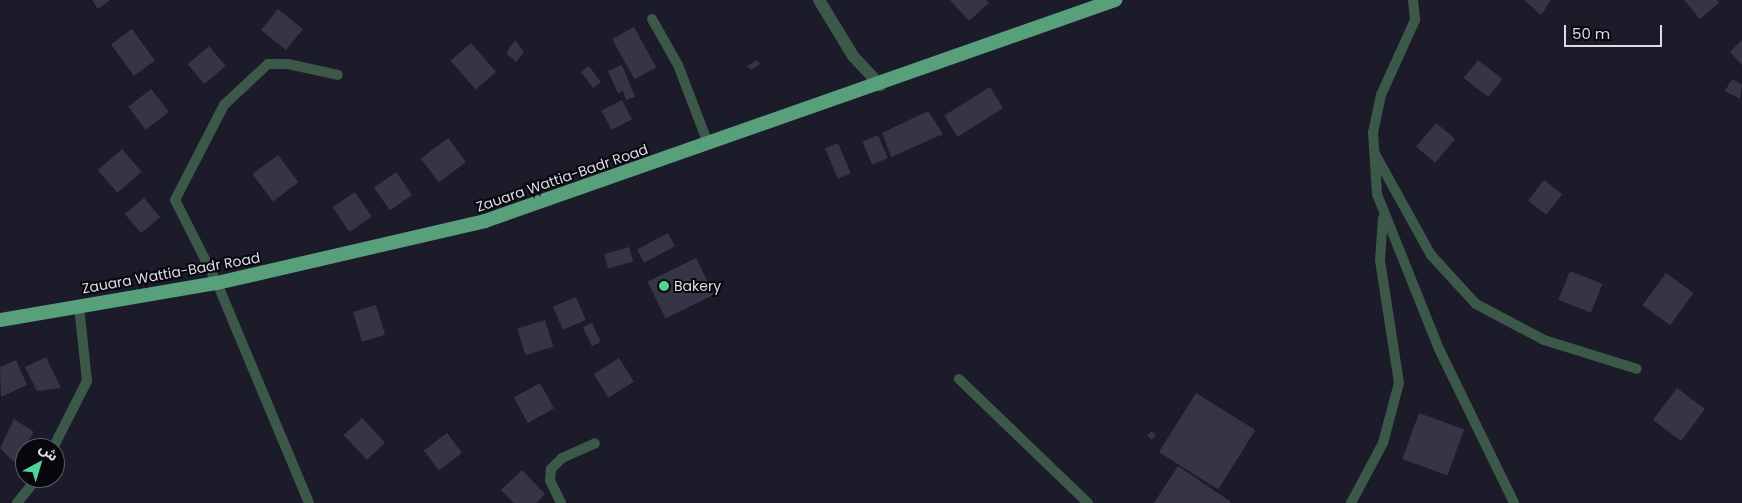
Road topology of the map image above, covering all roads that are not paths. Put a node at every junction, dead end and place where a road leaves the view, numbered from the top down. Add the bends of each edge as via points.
1 (819, 0) edge
2 (1115, 0) edge
3 (1414, 0) edge
4 (652, 19) dead end
5 (338, 75) dead end
6 (880, 85) junction
7 (708, 143) junction
8 (1372, 149) junction
9 (1383, 215) junction
10 (217, 283) junction
11 (79, 306) junction
12 (1, 317) edge
13 (1637, 369) dead end
14 (959, 379) dead end
15 (58, 438) edge
16 (595, 443) dead end
17 (29, 488) edge
18 (17, 503) edge
19 (309, 503) edge
20 (561, 503) edge
21 (1088, 503) edge
22 (1351, 503) edge
23 (1514, 503) edge

1 - 6 street via 853,56
2 - 6 highway, Zauara Wattia-Badr Road
3 - 8 street via 1415,20 1381,95
4 - 7 street via 678,65
5 - 10 street via 288,64 268,64 224,105 197,150 175,200
6 - 7 highway, Zauara Wattia-Badr Road
7 - 10 highway, Zauara Wattia-Badr Road via 485,221
8 - 9 street
8 - 13 street via 1431,255 1476,304 1544,340
9 - 22 street via 1380,260 1399,383 1383,443
9 - 23 street via 1439,349
10 - 11 highway, Zauara Wattia-Badr Road
10 - 19 street
11 - 12 highway, Zauara Wattia-Badr Road
11 - 15 street via 87,381
14 - 21 street
16 - 20 street via 562,458 552,470 550,480
17 - 18 street

